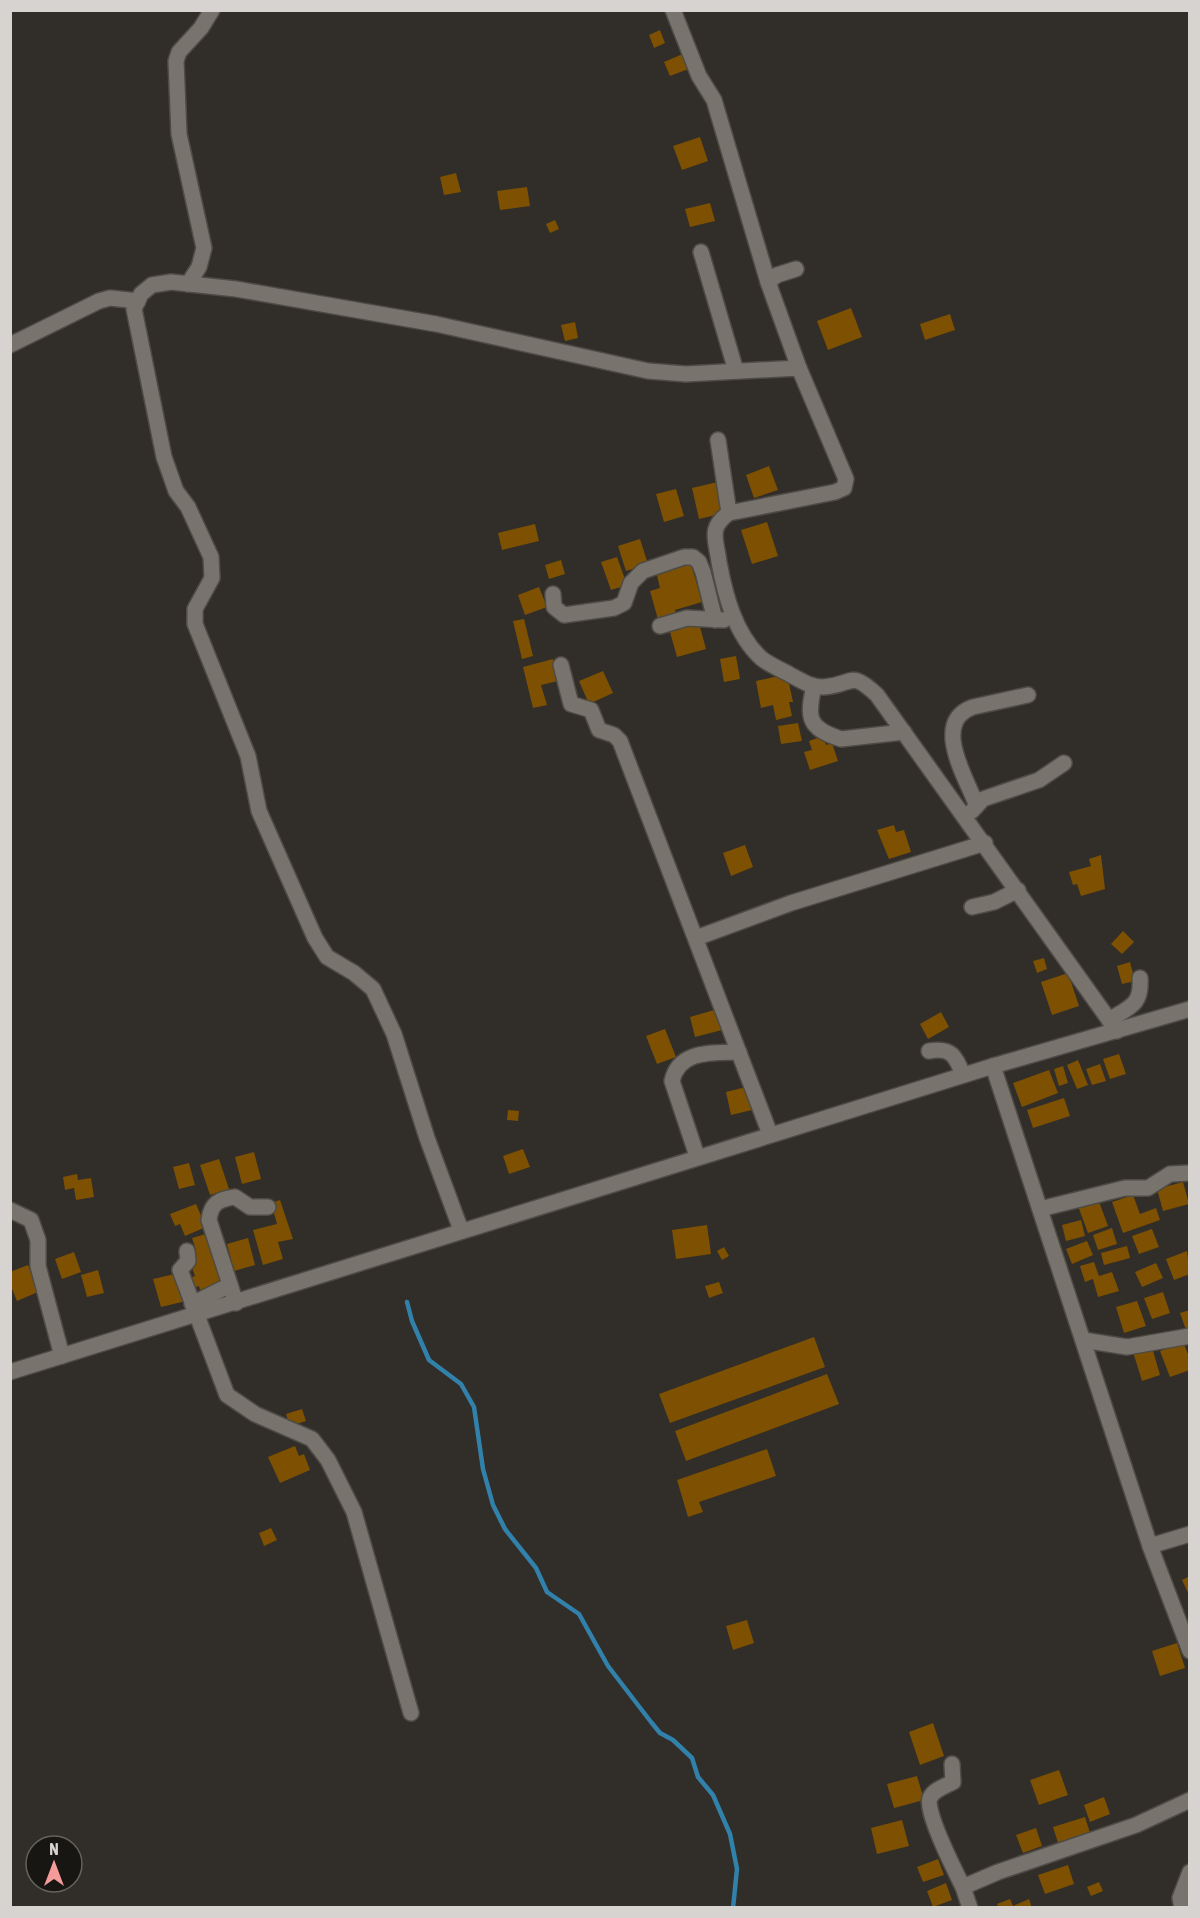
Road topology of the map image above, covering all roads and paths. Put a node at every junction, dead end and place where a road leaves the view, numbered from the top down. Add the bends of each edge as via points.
1 (212, 10) edge
2 (673, 10) edge
3 (701, 252) dead end
4 (796, 269) dead end
5 (768, 282) junction
6 (188, 284) junction
7 (138, 301) junction
8 (10, 345) edge
9 (799, 368) junction
10 (736, 371) junction
11 (718, 440) dead end
12 (729, 513) junction
13 (553, 594) dead end
14 (715, 620) junction
15 (736, 620) junction
16 (660, 626) dead end
17 (561, 665) dead end
18 (814, 686) junction
19 (1028, 695) dead end
20 (904, 732) junction
21 (1064, 763) dead end
22 (976, 804) junction
23 (967, 819) junction
24 (985, 843) junction
25 (1018, 890) junction
26 (972, 907) dead end
27 (696, 938) junction
28 (1140, 978) dead end
29 (1190, 1009) edge
30 (1113, 1025) junction
31 (929, 1051) dead end
32 (739, 1052) junction
33 (993, 1066) junction
34 (963, 1076) junction
35 (770, 1134) junction
36 (697, 1156) junction
37 (1190, 1173) edge
38 (268, 1207) dead end
39 (1040, 1209) junction
40 (10, 1210) edge
41 (461, 1230) junction
42 (187, 1251) dead end
43 (230, 1285) junction
44 (236, 1303) junction
45 (194, 1310) junction
46 (1190, 1336) edge
47 (1083, 1340) junction
48 (62, 1356) junction
49 (10, 1372) edge
50 (1190, 1534) edge
51 (1150, 1546) junction
52 (1190, 1651) edge
53 (411, 1713) dead end
54 (952, 1764) dead end
55 (1190, 1800) edge
56 (1190, 1872) edge
57 (963, 1887) junction
58 (970, 1908) edge
59 (1182, 1908) edge

1 - 6 street via 176,60 179,134 204,248 199,267
2 - 5 street via 699,76 714,99
3 - 10 street
4 - 5 street
5 - 9 street
6 - 7 street via 152,285
6 - 10 street via 436,324 648,370 686,374
7 - 8 street via 99,301
7 - 41 street via 134,309 136,329 164,457 176,491 188,507 211,557 212,578 195,609 195,624 248,756 259,811 327,957 373,989 394,1034
9 - 10 street
9 - 12 street via 846,479 844,488
11 - 12 street
12 - 15 street via 714,530 724,590
13 - 14 street via 554,607 564,615 614,608 624,603 631,583 643,571 693,557 703,572
14 - 15 street
14 - 16 street via 687,618
15 - 18 street via 761,658
17 - 27 street via 571,704 591,710 599,730 620,741
18 - 20 street via 861,681 877,695
18 - 20 street via 809,717 834,737
19 - 22 street via 964,710 951,732
20 - 23 street
21 - 22 street via 1039,780
22 - 23 street
23 - 24 street
24 - 25 street
24 - 27 street via 791,903
25 - 26 street
25 - 30 street
27 - 32 street
28 - 30 street via 1141,996
29 - 30 street
30 - 33 street
31 - 34 street via 950,1051
32 - 35 street
32 - 36 street via 699,1053 686,1059 674,1074 672,1081
33 - 34 street
33 - 39 street
34 - 35 street
35 - 36 street
36 - 41 street
37 - 39 street via 1170,1174 1148,1188 1125,1188
38 - 43 street via 250,1207 235,1197 213,1204 210,1210 209,1220
39 - 47 street
40 - 48 street via 31,1220 35,1230 38,1266
41 - 44 street
42 - 45 street via 188,1261 180,1270
43 - 44 street
43 - 45 street
44 - 45 street
45 - 48 street
45 - 53 street via 227,1395 255,1414 312,1439 328,1460 354,1512
46 - 47 street via 1127,1347
47 - 51 street
48 - 49 street
50 - 51 street
51 - 52 street
54 - 57 street via 954,1782 930,1797 929,1805 943,1847
55 - 57 street via 1137,1825
56 - 59 street via 1180,1898
57 - 58 street

